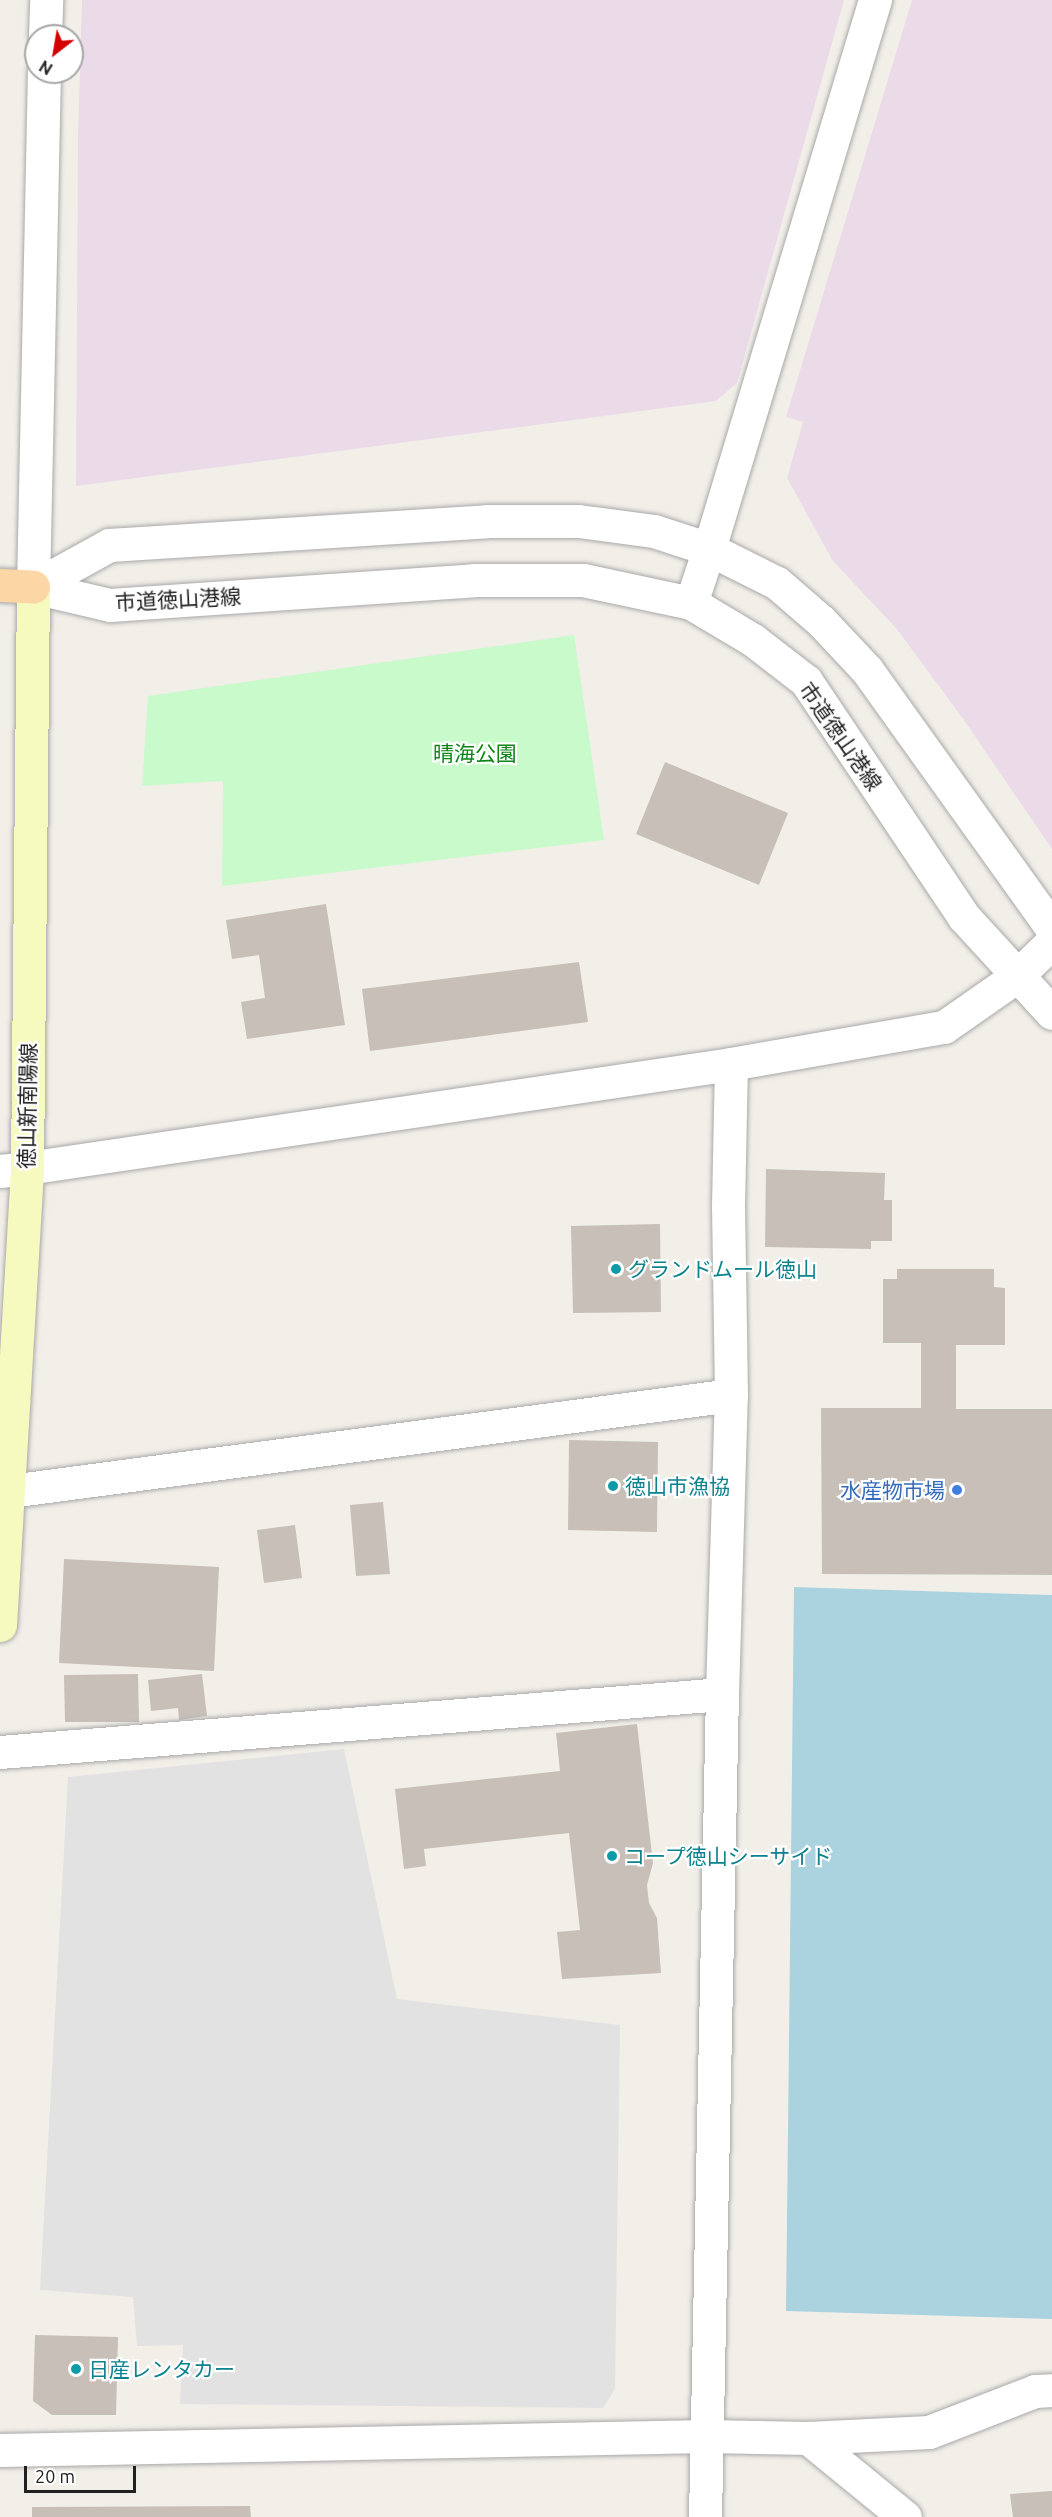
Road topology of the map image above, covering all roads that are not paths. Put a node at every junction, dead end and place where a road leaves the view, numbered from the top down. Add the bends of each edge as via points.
1 (46, 0) edge
2 (875, 0) edge
3 (45, 24) edge
4 (44, 84) edge
5 (709, 549) junction
6 (0, 585) edge
7 (33, 587) junction
8 (691, 603) junction
9 (1052, 928) edge
10 (1052, 942) edge
11 (1017, 976) junction
12 (1052, 1013) edge
13 (731, 1064) junction
14 (13, 1170) edge
15 (731, 1395) junction
16 (7, 1417) edge
17 (9, 1491) junction
18 (0, 1625) edge
19 (722, 1694) junction
20 (0, 1752) edge
21 (1052, 2390) edge
22 (707, 2436) junction
23 (808, 2438) junction
24 (0, 2450) edge
25 (705, 2517) edge
26 (905, 2517) edge

1 - 3 street
2 - 5 street
4 - 7 street
5 - 7 street via 654,531 578,521 487,521 109,545
5 - 8 street
5 - 9 street via 777,583 821,621 867,670
6 - 7 main road
7 - 8 street, 市道徳山港線 via 111,605 474,580 583,580
7 - 14 main road, 徳山新南陽線
8 - 11 street, 市道徳山港線 via 753,640 806,681 964,917
10 - 11 street
11 - 12 street, 市道徳山港線
11 - 13 street via 944,1027
13 - 14 street
13 - 15 street via 728,1206
14 - 16 main road, 徳山新南陽線
15 - 17 street
15 - 19 street
16 - 17 main road, 徳山新南陽線
17 - 18 main road, 徳山新南陽線
19 - 20 street
19 - 22 street
21 - 23 street via 1035,2391 929,2432
22 - 23 street
22 - 24 street
22 - 25 street
23 - 26 street

